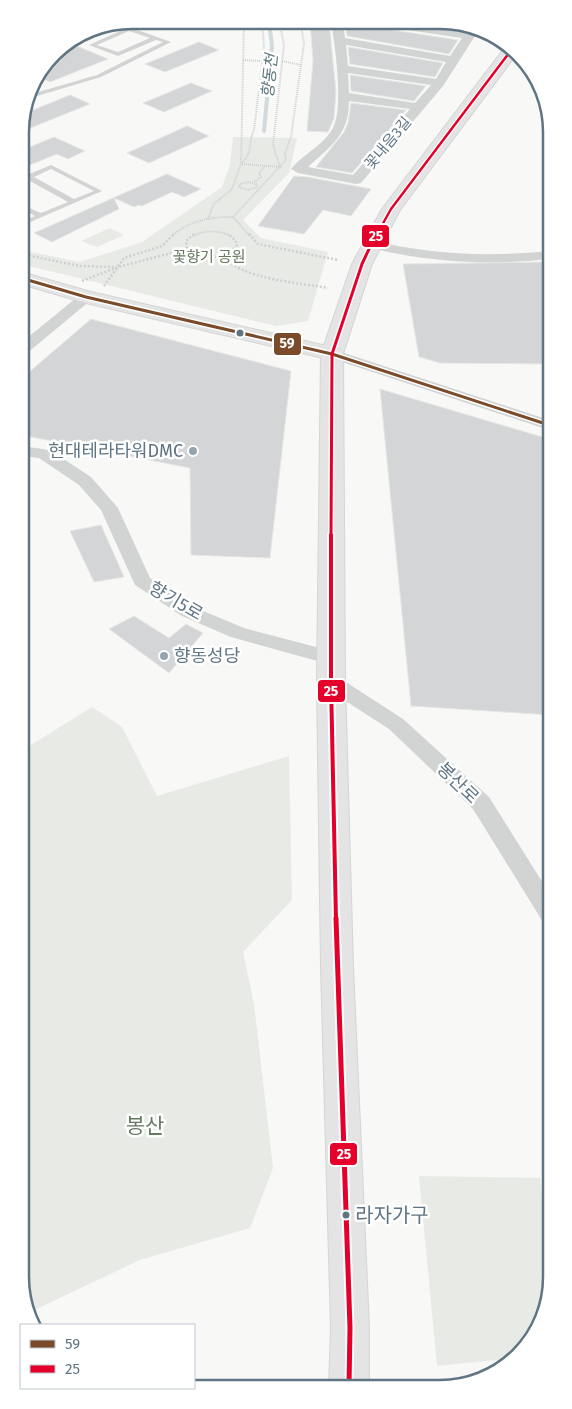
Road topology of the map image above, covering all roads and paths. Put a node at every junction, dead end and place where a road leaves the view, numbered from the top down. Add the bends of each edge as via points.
1 (244, 29) edge
2 (263, 29) edge
3 (281, 29) edge
4 (301, 29) edge
5 (338, 29) edge
6 (436, 29) edge
7 (155, 38) junction
8 (340, 41) junction
9 (508, 54) edge
10 (243, 60) junction
11 (454, 60) junction
12 (262, 61) junction
13 (282, 61) junction
14 (301, 65) junction
15 (342, 69) junction
16 (439, 83) junction
17 (36, 94) edge
18 (342, 96) junction
19 (419, 107) junction
20 (241, 164) junction
21 (266, 166) junction
22 (280, 166) junction
23 (298, 169) junction
24 (29, 177) edge
25 (29, 178) edge
26 (253, 183) junction
27 (233, 185) junction
28 (239, 186) junction
29 (250, 190) junction
30 (254, 194) junction
31 (74, 202) junction
32 (29, 210) edge
33 (41, 216) junction
34 (233, 217) junction
35 (208, 219) junction
36 (29, 221) edge
37 (371, 244) junction
38 (187, 249) junction
39 (223, 255) junction
40 (29, 256) edge
41 (543, 256) edge
42 (338, 260) dead end
43 (118, 267) junction
44 (29, 279) edge
45 (328, 288) dead end
46 (89, 290) junction
47 (29, 344) edge
48 (332, 354) junction
49 (543, 423) edge
50 (29, 451) edge
51 (331, 670) junction
52 (543, 903) edge
53 (349, 1380) edge

1 - 10 path
2 - 12 path
3 - 13 path via 284,45
4 - 14 path via 304,43
5 - 8 street
6 - 11 street, 꽃내음3길 via 468,36
7 - 7 lane via 129,29 92,45 118,54
7 - 17 lane via 168,42 99,76
8 - 11 street
8 - 15 street
9 - 37 main road via 391,209
10 - 12 path
10 - 20 path
11 - 16 street, 꽃내음3길
12 - 20 path via 249,156
13 - 14 path
13 - 22 path via 273,145
14 - 22 path via 291,137 286,160
15 - 16 street
15 - 18 street
16 - 19 street, 꽃내음3길
18 - 19 street, 꽃내음3길
18 - 23 street via 343,118 338,130
19 - 23 street, 꽃내음3길 via 356,180
20 - 21 path
20 - 27 path
21 - 22 path
21 - 26 path via 259,173 258,181
22 - 23 path
22 - 30 path
24 - 31 lane via 51,167 99,191
25 - 31 lane
26 - 28 path via 245,182
26 - 29 path via 257,186
27 - 28 path
27 - 35 path via 214,204
28 - 29 path
29 - 30 path
30 - 34 path
31 - 33 lane
32 - 33 lane
33 - 36 lane
34 - 35 path
34 - 42 path via 258,244
35 - 43 path via 188,225 162,246 124,258
37 - 41 street via 400,252 487,261
37 - 48 main road
38 - 39 path via 207,257
38 - 39 path via 186,241 195,234 219,232 233,237 237,245
38 - 43 path
39 - 45 path via 228,263 253,274
40 - 43 path via 80,266
43 - 46 path
43 - 46 path via 106,285
44 - 46 main road
46 - 47 street
46 - 48 main road
48 - 49 street
48 - 51 main road
50 - 51 street, 향기5로 via 44,454 85,481 109,508 142,582 189,612
51 - 52 street, 봉산로 via 396,724 481,803
51 - 53 main road

